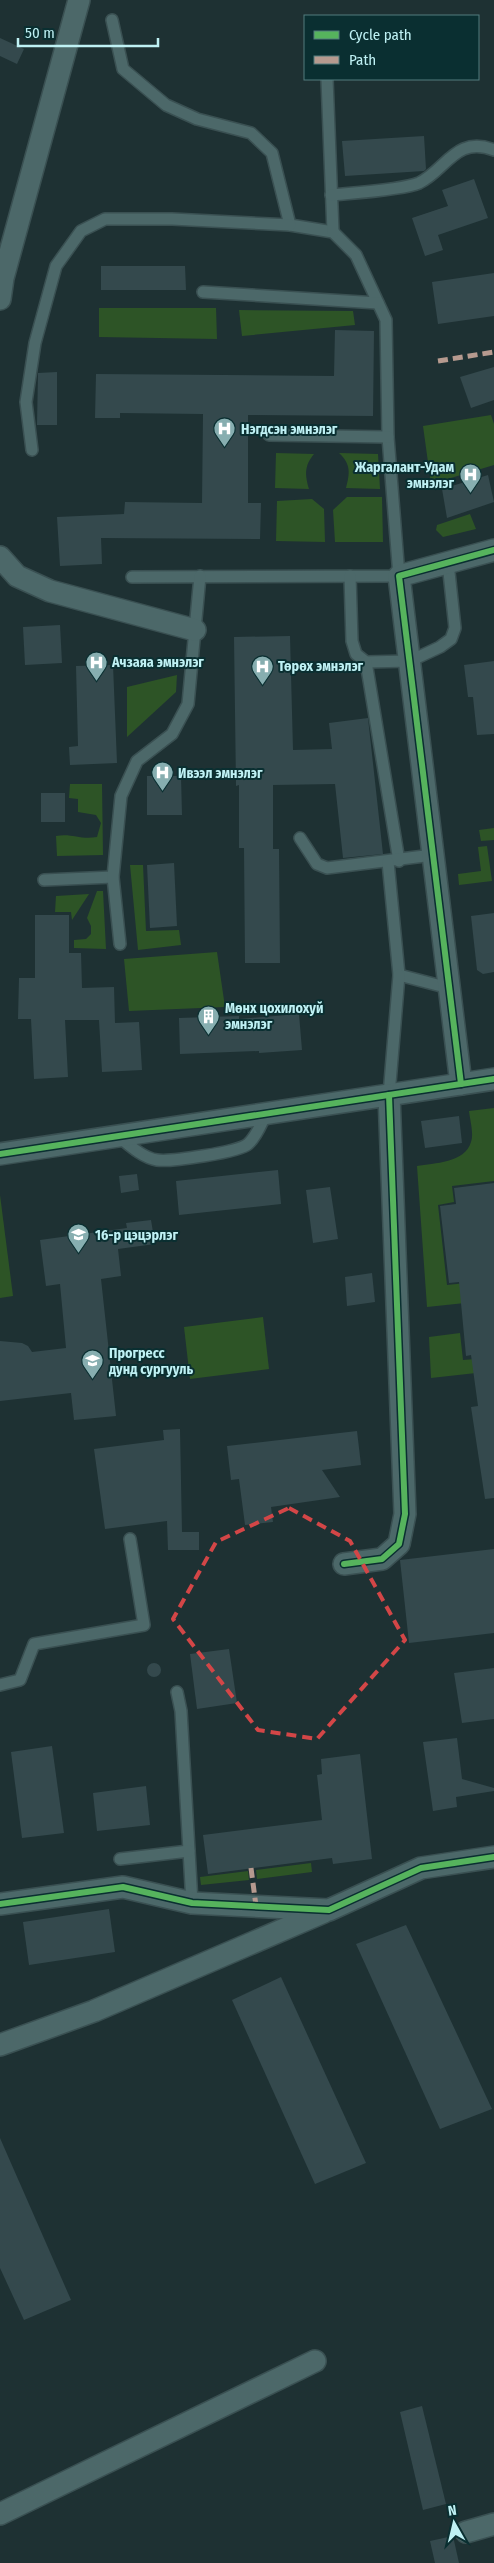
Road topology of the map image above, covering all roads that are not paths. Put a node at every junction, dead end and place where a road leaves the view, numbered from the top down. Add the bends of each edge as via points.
1 (79, 0) edge
2 (112, 20) dead end
3 (327, 80) edge
4 (494, 150) edge
5 (331, 195) junction
6 (290, 226) junction
7 (332, 232) junction
8 (203, 292) dead end
9 (0, 299) edge
10 (378, 303) junction
11 (269, 435) dead end
12 (388, 437) junction
13 (32, 450) dead end
14 (494, 550) edge
15 (0, 558) edge
16 (448, 563) junction
17 (200, 576) junction
18 (350, 576) junction
19 (399, 576) junction
20 (132, 577) dead end
21 (195, 630) junction
22 (410, 660) junction
23 (366, 662) junction
24 (300, 838) dead end
25 (433, 856) junction
26 (393, 861) junction
27 (113, 877) junction
28 (44, 880) dead end
29 (120, 944) dead end
30 (399, 975) junction
31 (449, 988) junction
32 (494, 1079) edge
33 (461, 1084) junction
34 (389, 1095) junction
35 (266, 1114) junction
36 (118, 1136) junction
37 (0, 1154) edge
38 (130, 1539) dead end
39 (344, 1564) dead end
40 (0, 1685) edge
41 (177, 1692) dead end
42 (189, 1851) junction
43 (494, 1857) edge
44 (120, 1859) dead end
45 (192, 1902) junction
46 (0, 1904) edge
47 (329, 1910) junction
48 (0, 2044) edge
49 (315, 2361) dead end
50 (0, 2514) edge
51 (494, 2524) edge
52 (466, 2532) dead end

1 - 9 street
2 - 6 lane via 123,70 166,105 197,119 250,133 272,153
3 - 5 lane
4 - 5 lane via 484,146 454,153 431,176 417,184
5 - 7 lane
6 - 7 lane
6 - 13 lane via 172,219 105,219 81,231 56,266 35,343 26,402
7 - 10 lane via 356,255
8 - 10 lane
10 - 12 lane via 386,320
11 - 12 lane
12 - 19 lane
14 - 16 street
15 - 21 street via 17,576 50,592
16 - 19 street
16 - 22 lane via 456,628 451,638 440,647
17 - 18 lane
17 - 20 lane
17 - 21 lane
18 - 19 lane
18 - 23 lane via 352,640 356,654
19 - 22 street
21 - 27 lane via 188,704 172,734 137,761 121,796
22 - 23 lane
22 - 25 street
23 - 26 lane
24 - 26 lane via 317,864 327,868
25 - 26 lane
25 - 31 street
26 - 30 lane
27 - 28 lane
27 - 29 lane
30 - 31 lane
30 - 34 lane
31 - 33 street
32 - 33 street
33 - 34 street
34 - 35 street
34 - 39 street via 405,1514 400,1544 382,1559
35 - 36 street
35 - 36 lane via 247,1146 194,1158 158,1160 144,1155
36 - 37 street
38 - 40 lane via 144,1625 34,1644 20,1680
41 - 42 lane via 181,1711
42 - 44 lane
42 - 45 lane
43 - 47 street via 421,1868
45 - 46 street via 123,1887
45 - 47 street
47 - 48 street via 94,2011
49 - 50 street
51 - 52 street

